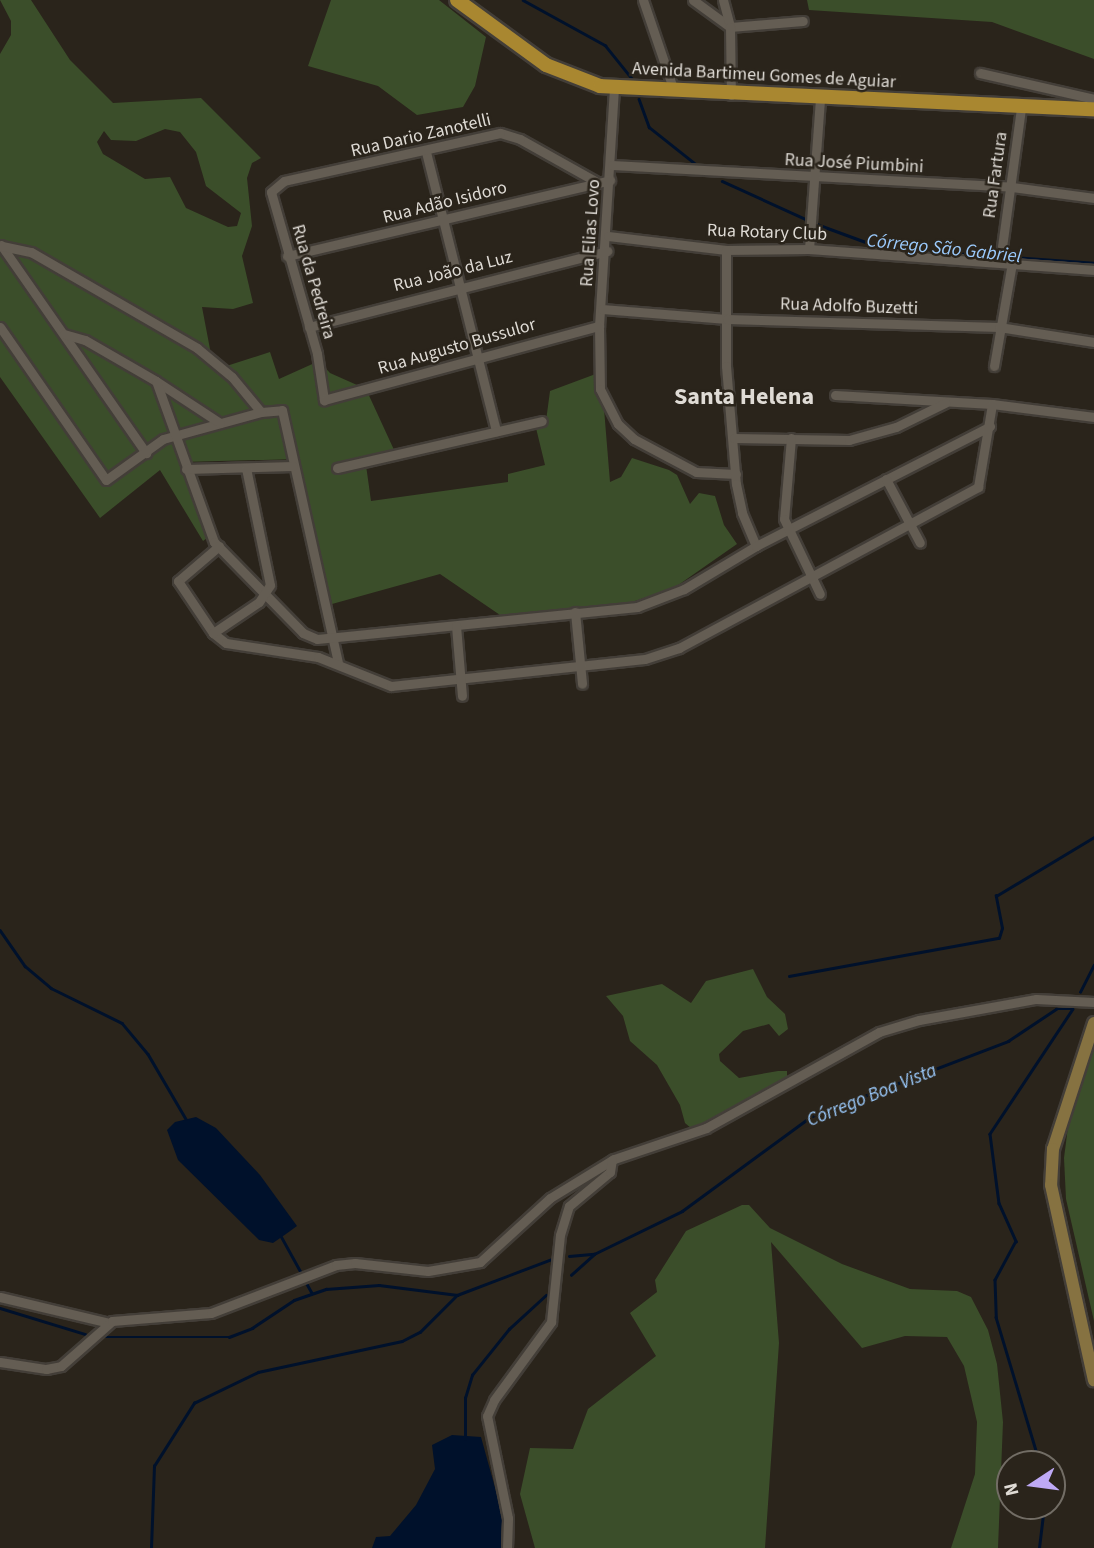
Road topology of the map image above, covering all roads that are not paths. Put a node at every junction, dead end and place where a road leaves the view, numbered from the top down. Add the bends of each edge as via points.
1 (457, 0) edge
2 (643, 0) edge
3 (693, 0) edge
4 (723, 0) edge
5 (803, 21) dead end
6 (730, 27) junction
7 (980, 74) dead end
8 (624, 89) junction
9 (675, 92) junction
10 (731, 94) junction
11 (820, 98) junction
12 (1094, 99) edge
13 (1021, 107) junction
14 (1094, 108) edge
15 (426, 152) junction
16 (612, 165) junction
17 (815, 178) junction
18 (610, 180) junction
19 (284, 181) joint
20 (595, 181) junction
21 (1012, 187) junction
22 (1094, 198) edge
23 (443, 221) junction
24 (608, 236) junction
25 (1, 245) edge
26 (1002, 247) dead end
27 (809, 249) junction
28 (726, 250) junction
29 (607, 251) junction
30 (288, 256) junction
31 (1012, 263) junction
32 (1094, 270) edge
33 (458, 286) junction
34 (602, 309) junction
35 (727, 319) junction
36 (599, 326) junction
37 (0, 327) edge
38 (309, 327) junction
39 (999, 327) junction
40 (64, 334) junction
41 (1094, 342) edge
42 (476, 359) junction
43 (994, 366) dead end
44 (156, 381) junction
45 (835, 394) dead end
46 (324, 400) joint
47 (946, 402) junction
48 (992, 404) junction
49 (261, 412) junction
50 (1094, 417) edge
51 (541, 421) dead end
52 (220, 423) junction
53 (990, 426) junction
54 (496, 431) junction
55 (174, 435) junction
56 (734, 438) junction
57 (790, 438) junction
58 (146, 453) junction
59 (293, 466) junction
60 (246, 468) junction
61 (337, 468) dead end
62 (186, 469) junction
63 (736, 474) junction
64 (886, 478) junction
65 (909, 523) junction
66 (787, 530) junction
67 (920, 543) dead end
68 (219, 546) junction
69 (756, 546) junction
70 (811, 576) junction
71 (820, 594) dead end
72 (266, 595) junction
73 (575, 612) junction
74 (456, 626) junction
75 (213, 633) junction
76 (333, 638) junction
77 (317, 639) junction
78 (318, 657) junction
79 (338, 663) junction
80 (580, 664) junction
81 (459, 676) junction
82 (582, 684) dead end
83 (462, 696) dead end
84 (1094, 1002) edge
85 (1094, 1023) edge
86 (612, 1160) junction
87 (0, 1297) edge
88 (109, 1323) junction
89 (0, 1362) edge
90 (1094, 1380) edge
91 (507, 1548) edge

1 - 8 main road, Avenida Bartimeu Gomes de Aguiar via 559,72
2 - 9 street
3 - 6 street
4 - 6 street
5 - 6 street
6 - 10 street
7 - 12 street
8 - 9 main road, Avenida Bartimeu Gomes de Aguiar
8 - 16 street, Rua Elias Lovo
9 - 10 main road, Avenida Bartimeu Gomes de Aguiar
10 - 11 main road, Avenida Bartimeu Gomes de Aguiar
11 - 13 main road, Avenida Bartimeu Gomes de Aguiar
11 - 17 street
13 - 14 main road, Avenida Bartimeu Gomes de Aguiar
13 - 21 street, Rua Fartura
15 - 19 street, Rua Dario Zanotelli
15 - 20 street, Rua Dario Zanotelli via 508,134
15 - 23 street
16 - 17 street, Rua José Piumbini
16 - 18 street, Rua Elias Lovo
17 - 21 street, Rua José Piumbini
17 - 27 street
18 - 20 street, Rua Adão Isidoro
18 - 24 street, Rua Elias Lovo
19 - 30 street, Rua da Pedreira via 271,192
20 - 23 street, Rua Adão Isidoro
21 - 22 street, Rua José Piumbini
21 - 26 street, Rua Fartura
23 - 30 street, Rua Adão Isidoro
23 - 33 street
24 - 28 street, Rua Rotary Club
24 - 29 street, Rua Elias Lovo
25 - 40 street
25 - 49 street via 31,253 197,348 232,377
27 - 28 street, Rua Rotary Club
27 - 31 street, Rua Rotary Club
28 - 35 street
29 - 33 street, Rua João da Luz
29 - 34 street, Rua Elias Lovo
30 - 38 street, Rua da Pedreira
31 - 32 street, Rua Rotary Club
31 - 39 street
33 - 38 street, Rua João da Luz
33 - 42 street
34 - 35 street, Rua Adolfo Buzetti
34 - 36 street, Rua Elias Lovo
35 - 39 street, Rua Adolfo Buzetti
35 - 56 street
36 - 42 street, Rua Augusto Bussulor
36 - 63 street, Rua Elias Lovo via 598,381 618,424 634,439 696,472
37 - 58 street via 101,476 113,478
38 - 46 street, Rua da Pedreira
39 - 41 street, Rua Adolfo Buzetti
39 - 43 street
40 - 44 street via 85,340
40 - 58 street
42 - 46 street, Rua Augusto Bussulor
42 - 54 street
44 - 52 street
44 - 55 street
45 - 47 street
47 - 48 street
47 - 57 street via 896,427 863,437 829,441
48 - 50 street
48 - 53 street
49 - 52 street
49 - 59 street via 282,410
51 - 54 street
52 - 55 street
53 - 64 street
53 - 65 street via 978,487
54 - 61 street
55 - 58 street
55 - 62 street
56 - 57 street
56 - 63 street
57 - 66 street via 783,508
59 - 60 street
59 - 76 street
60 - 62 street
60 - 72 street via 270,580
62 - 68 street
63 - 69 street via 742,513
64 - 65 street
64 - 66 street
65 - 67 street
65 - 70 street
66 - 69 street
66 - 70 street
68 - 72 street
68 - 75 street via 178,582
69 - 73 street via 660,600 629,610
70 - 71 street
70 - 80 street via 664,654
72 - 75 street
72 - 77 street via 303,633
73 - 74 street
73 - 80 street
74 - 76 street
74 - 81 street
75 - 78 street via 239,646
76 - 77 street
76 - 79 street
77 - 78 street
78 - 79 street
79 - 81 street via 391,686
80 - 81 street
80 - 82 street
81 - 83 street
84 - 86 street via 1036,999 897,1025 856,1042 706,1128
85 - 90 street via 1053,1149 1051,1185
86 - 88 street via 550,1198 480,1262 428,1271 336,1265 211,1313
86 - 91 street via 610,1172 569,1206 560,1235 551,1322 487,1416 508,1518
87 - 88 street
88 - 89 street via 61,1366 46,1369

